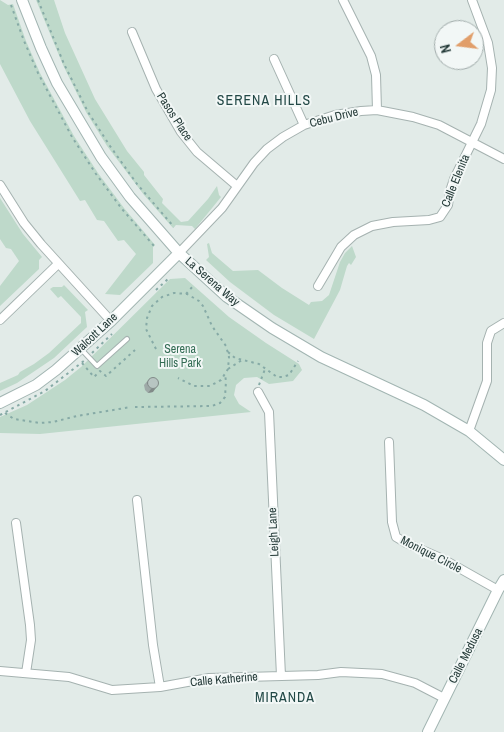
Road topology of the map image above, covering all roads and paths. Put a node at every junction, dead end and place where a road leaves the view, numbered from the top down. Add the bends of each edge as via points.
1 (22, 0) edge
2 (38, 0) edge
3 (343, 0) edge
4 (472, 0) edge
5 (132, 32) dead end
6 (274, 59) dead end
7 (377, 110) junction
8 (304, 126) junction
9 (472, 143) junction
10 (504, 159) edge
11 (0, 185) edge
12 (237, 186) junction
13 (174, 227) dead end
14 (179, 253) junction
15 (58, 264) junction
16 (194, 285) dead end
17 (318, 286) dead end
18 (186, 294) junction
19 (0, 320) edge
20 (111, 321) junction
21 (504, 323) edge
22 (127, 339) dead end
23 (81, 349) junction
24 (156, 349) dead end
25 (135, 350) dead end
26 (228, 352) junction
27 (242, 360) junction
28 (298, 361) dead end
29 (82, 363) dead end
30 (228, 369) junction
31 (266, 369) junction
32 (225, 375) junction
33 (178, 378) dead end
34 (258, 392) joint
35 (0, 403) edge
36 (131, 407) dead end
37 (135, 407) dead end
38 (6, 413) dead end
39 (469, 431) junction
40 (389, 442) dead end
41 (504, 460) edge
42 (137, 500) dead end
43 (16, 523) dead end
44 (504, 580) edge
45 (498, 590) junction
46 (0, 671) edge
47 (26, 674) junction
48 (281, 676) junction
49 (160, 687) junction
50 (444, 698) junction
51 (428, 732) edge

1 - 14 main road, La Serena Way via 57,83 101,157 130,197
2 - 13 path via 88,112 138,184
3 - 7 street via 371,56 376,75
4 - 9 street, Calle Elenita via 488,44 492,68 487,107
5 - 12 street, Pasos Place via 156,89 181,132 198,152
6 - 8 street
7 - 8 street, Cebu Drive via 335,115
7 - 9 street, Cebu Drive via 439,125
8 - 12 street, Cebu Drive via 267,149
9 - 10 street, Cebu Drive
9 - 17 street, Calle Elenita via 454,178 448,205 440,217 372,226 354,236 341,247
11 - 15 street via 24,223
12 - 14 street, Cebu Drive via 222,208
14 - 20 main road, Walcott Lane
14 - 39 main road, La Serena Way via 228,297 272,328 321,357
15 - 19 street
15 - 20 street
16 - 18 path
18 - 24 path via 168,295 152,306 146,328
18 - 26 path via 203,306
20 - 23 main road, Walcott Lane
21 - 39 street via 491,331 487,343 487,381
22 - 23 lane via 98,366
23 - 35 main road, Walcott Lane via 36,385
25 - 29 path via 106,376 100,370 94,377
26 - 27 path
26 - 30 path
27 - 30 path
27 - 31 path
28 - 31 path via 292,372 284,377 277,377
30 - 32 path
31 - 34 path
32 - 33 path via 216,384 204,387
32 - 37 path via 225,397 212,406
34 - 48 street, Leigh Lane via 269,412
36 - 38 path via 40,423 14,419
39 - 41 main road, La Serena Way
40 - 45 street, Monique Circle via 392,522 396,537
42 - 49 street
43 - 47 street via 30,626
44 - 45 main road, Calle Medusa
45 - 50 main road, Calle Medusa
46 - 47 street, Calle Katherine
47 - 49 street, Calle Katherine via 70,678 112,690
48 - 49 street, Calle Katherine via 209,678
48 - 50 street, Calle Katherine via 341,672 382,674 415,683
50 - 51 main road, Calle Medusa

